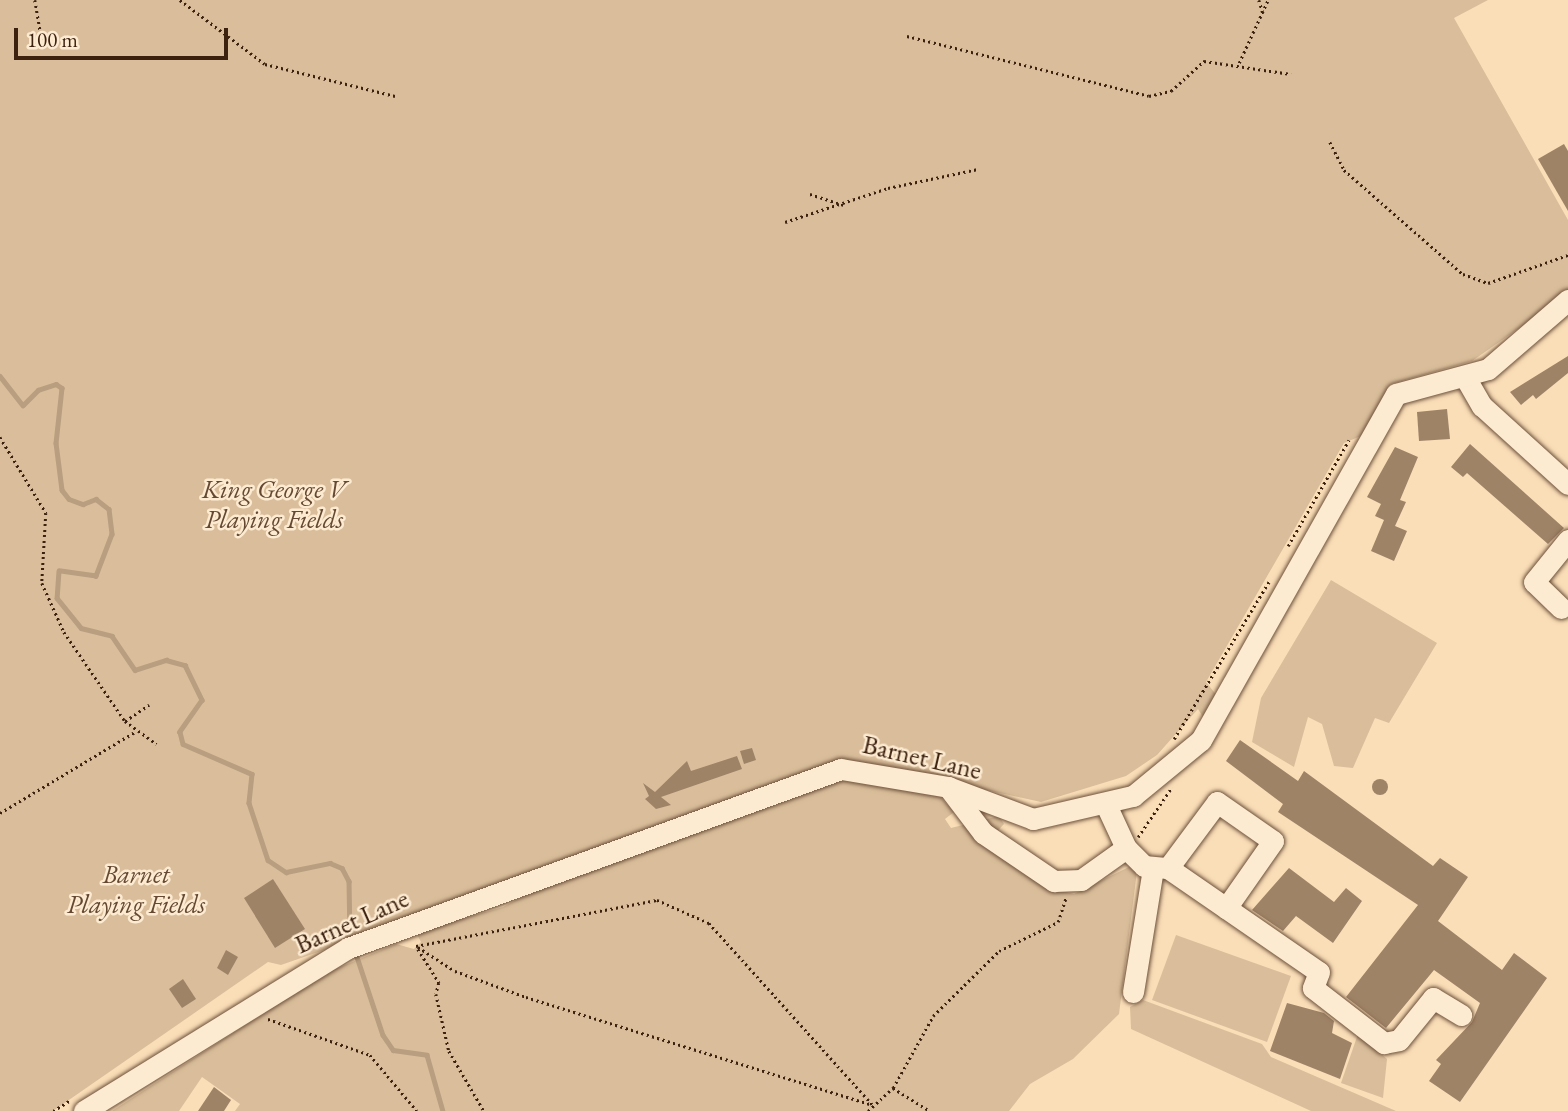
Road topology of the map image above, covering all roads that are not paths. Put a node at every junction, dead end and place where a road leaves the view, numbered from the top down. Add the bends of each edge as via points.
1 (1568, 300) edge
2 (1465, 377) junction
3 (1568, 484) edge
4 (1568, 540) edge
5 (1561, 608) dead end
6 (948, 787) junction
7 (1107, 807) junction
8 (1126, 848) junction
9 (1161, 869) junction
10 (1226, 908) junction
11 (1133, 992) dead end
12 (1461, 1015) dead end
13 (84, 1111) edge

1 - 2 street, Barnet Lane via 1504,358
2 - 3 street via 1482,406
2 - 7 street, Barnet Lane via 1396,394 1201,740 1133,796
4 - 5 street via 1535,575 1534,582
6 - 7 street, Barnet Lane via 1033,819
6 - 8 street via 983,834 1054,881 1081,880
6 - 13 street, Barnet Lane via 841,769 355,945
7 - 8 street
8 - 9 street
9 - 10 street
9 - 10 street via 1217,802 1273,841
9 - 11 street
10 - 12 street via 1319,972 1314,988 1384,1043 1399,1040 1433,998

